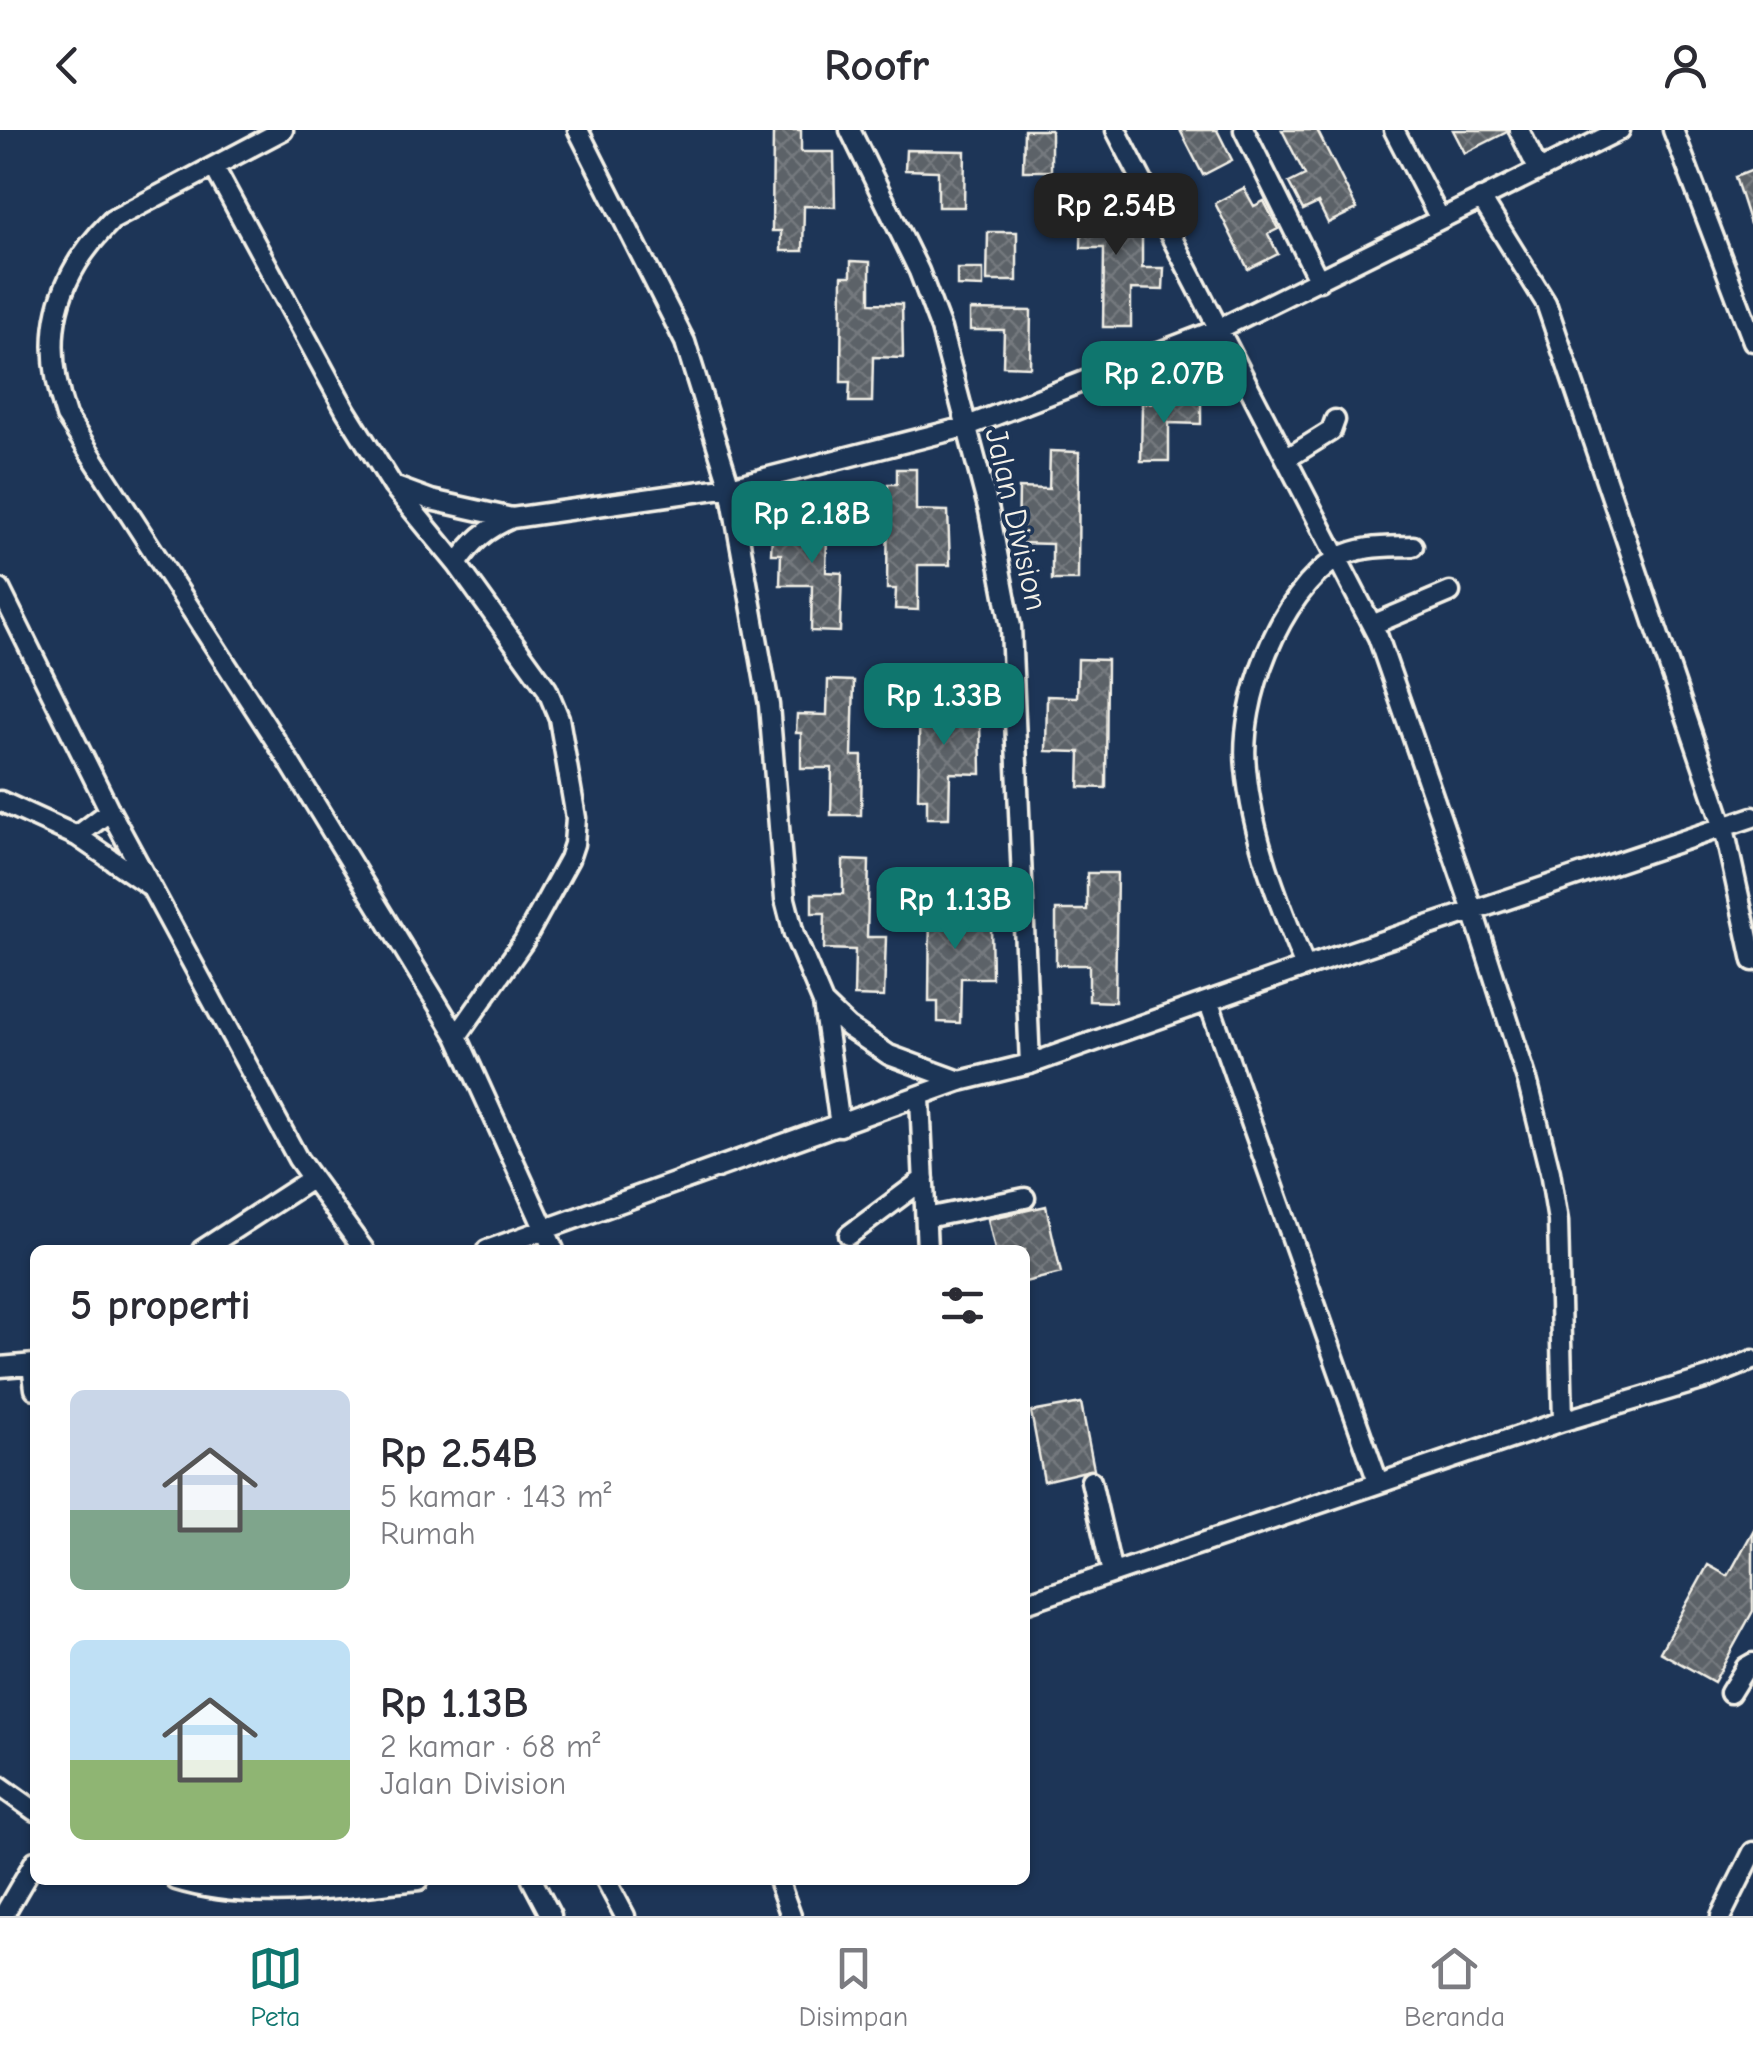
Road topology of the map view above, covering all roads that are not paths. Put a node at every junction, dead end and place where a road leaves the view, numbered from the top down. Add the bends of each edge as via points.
1 (283, 130) edge
2 (578, 130) edge
3 (850, 130) edge
4 (1116, 130) edge
5 (1244, 130) edge
6 (1394, 130) edge
7 (1519, 130) edge
8 (1620, 130) edge
9 (1673, 130) edge
10 (214, 167) junction
11 (1538, 169) junction
12 (1481, 198) junction
13 (1440, 219) junction
14 (1319, 281) junction
15 (1219, 329) junction
16 (1753, 342) edge
17 (1336, 420) dead end
18 (965, 426) junction
19 (1286, 459) junction
20 (393, 486) junction
21 (730, 487) junction
22 (512, 518) junction
23 (1413, 546) dead end
24 (1338, 558) junction
25 (457, 564) junction
26 (0, 589) edge
27 (1450, 592) dead end
28 (1372, 625) junction
29 (0, 801) edge
30 (110, 811) junction
31 (1753, 817) edge
32 (1724, 828) junction
33 (77, 836) junction
34 (151, 887) junction
35 (1473, 911) junction
36 (1753, 961) edge
37 (1305, 967) junction
38 (1209, 1002) junction
39 (823, 1003) junction
40 (456, 1036) junction
41 (1030, 1064) junction
42 (960, 1081) junction
43 (920, 1098) junction
44 (840, 1126) junction
45 (311, 1179) junction
46 (924, 1179) junction
47 (1025, 1198) dead end
48 (926, 1218) junction
49 (546, 1228) junction
50 (849, 1235) dead end
51 (210, 1245) edge
52 (360, 1245) edge
53 (500, 1245) edge
54 (552, 1245) edge
55 (927, 1245) edge
56 (1753, 1360) edge
57 (30, 1364) edge
58 (0, 1367) edge
59 (1563, 1421) junction
60 (1092, 1481) dead end
61 (1378, 1482) junction
62 (1112, 1573) junction
63 (1030, 1601) edge
64 (1753, 1663) edge
65 (1730, 1693) dead end
66 (0, 1786) edge
67 (30, 1807) edge
68 (1751, 1859) edge
69 (30, 1870) edge
70 (201, 1885) edge
71 (361, 1885) edge
72 (535, 1885) edge
73 (608, 1885) edge
74 (780, 1885) edge
75 (3, 1916) edge
76 (551, 1916) edge
77 (624, 1916) edge
78 (791, 1916) edge
79 (1721, 1916) edge

1 - 10 street
2 - 21 street via 685,342
3 - 18 street, Jalan Division via 919,271
4 - 15 street
5 - 14 street
6 - 13 street
7 - 11 street
8 - 11 street
9 - 16 street
10 - 20 street
10 - 40 street via 112,220 75,262 55,328 56,386 66,416 261,716
11 - 12 street
12 - 13 street
12 - 32 street via 1546,303
13 - 14 street
14 - 15 street
15 - 18 street
15 - 19 street
17 - 19 street via 1331,432
18 - 21 street
18 - 41 street, Jalan Division via 998,546 1011,627
19 - 24 street
20 - 22 street
20 - 25 street
21 - 22 street
21 - 39 street via 770,705 785,899
22 - 25 street via 489,527
23 - 24 street via 1367,548
24 - 28 street
24 - 37 street via 1288,608 1248,722 1245,765 1254,821
25 - 40 street via 554,702 576,831 569,860 524,941
26 - 30 street
27 - 28 street
28 - 35 street
29 - 33 street
30 - 33 street
30 - 34 street
31 - 32 street
32 - 35 street
32 - 36 street
33 - 34 street
34 - 45 street
35 - 37 street
35 - 59 street via 1550,1172 1558,1221
37 - 38 street
38 - 41 street
38 - 61 street
39 - 42 street via 889,1056
39 - 44 street
40 - 49 street
41 - 42 street
42 - 43 street
43 - 44 street
43 - 46 street
44 - 49 street
45 - 51 street
45 - 52 street
46 - 48 street
46 - 50 street
47 - 48 street
48 - 55 street
49 - 53 street
49 - 54 street
56 - 59 street
57 - 58 street
59 - 61 street
60 - 62 street
61 - 62 street
62 - 63 street
64 - 65 street
66 - 67 street
68 - 79 street
69 - 75 street
70 - 71 street via 267,1893
72 - 76 street
73 - 77 street
74 - 78 street

